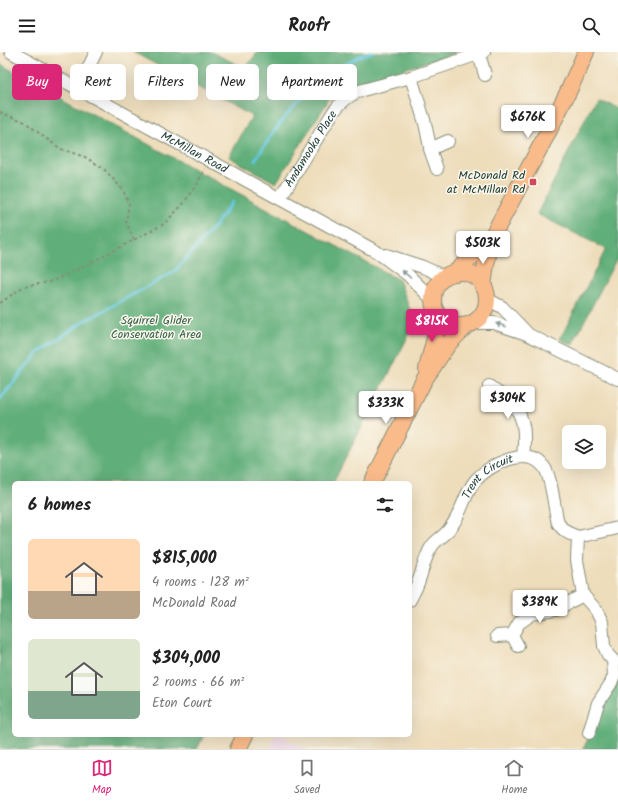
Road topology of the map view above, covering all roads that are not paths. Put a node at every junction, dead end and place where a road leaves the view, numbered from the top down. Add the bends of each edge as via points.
1 (11, 52) edge
2 (96, 52) edge
3 (586, 52) edge
4 (481, 53) edge
5 (90, 64) edge
6 (485, 75) dead end
7 (410, 77) junction
8 (70, 85) edge
9 (98, 100) edge
10 (448, 141) dead end
11 (430, 149) junction
12 (437, 169) dead end
13 (280, 198) junction
14 (492, 237) junction
15 (377, 252) junction
16 (450, 275) junction
17 (485, 292) junction
18 (435, 307) junction
19 (470, 324) junction
20 (527, 334) junction
21 (618, 379) edge
22 (424, 380) junction
23 (492, 392) dead end
24 (524, 457) junction
25 (373, 481) edge
26 (618, 528) edge
27 (578, 537) junction
28 (583, 595) junction
29 (412, 596) edge
30 (512, 635) junction
31 (497, 636) dead end
32 (518, 646) dead end
33 (616, 659) edge
34 (589, 734) dead end

1 - 8 street, McMillan Road
2 - 5 street
3 - 14 main road via 546,136
4 - 6 street, Andamooka Place
4 - 7 street, Andamooka Place
7 - 11 street via 425,123
7 - 13 street, Andamooka Place via 359,91 339,104
9 - 13 street, McMillan Road
10 - 11 street
11 - 12 street
13 - 15 street, McMillan Road
14 - 16 main road
14 - 17 main road via 486,264
15 - 16 street, McMillan Road
18 -> 15 street, McMillan Road via 408,275
16 - 17 main road via 463,272 471,275 478,279
16 - 18 main road via 438,283 434,291
17 - 19 main road via 486,308 481,317
17 - 20 street
18 - 19 main road via 442,320 449,324
18 - 22 main road via 435,338
20 -> 19 street via 494,323
19 - 22 main road via 448,344
20 - 21 street
22 - 25 main road
23 - 24 street via 512,404 518,412 525,435
24 - 27 street, Trent Circuit via 537,460 544,467 549,476 558,523 562,530
24 - 29 street, Trent Circuit via 517,457 494,466 475,482 458,516 445,534 432,545
26 - 27 street
27 - 28 street via 577,560
28 - 30 street via 555,610 532,614 519,623
28 - 33 street via 602,622 604,646 608,654
30 - 31 street
30 - 32 street
33 - 34 street via 611,684 598,703

